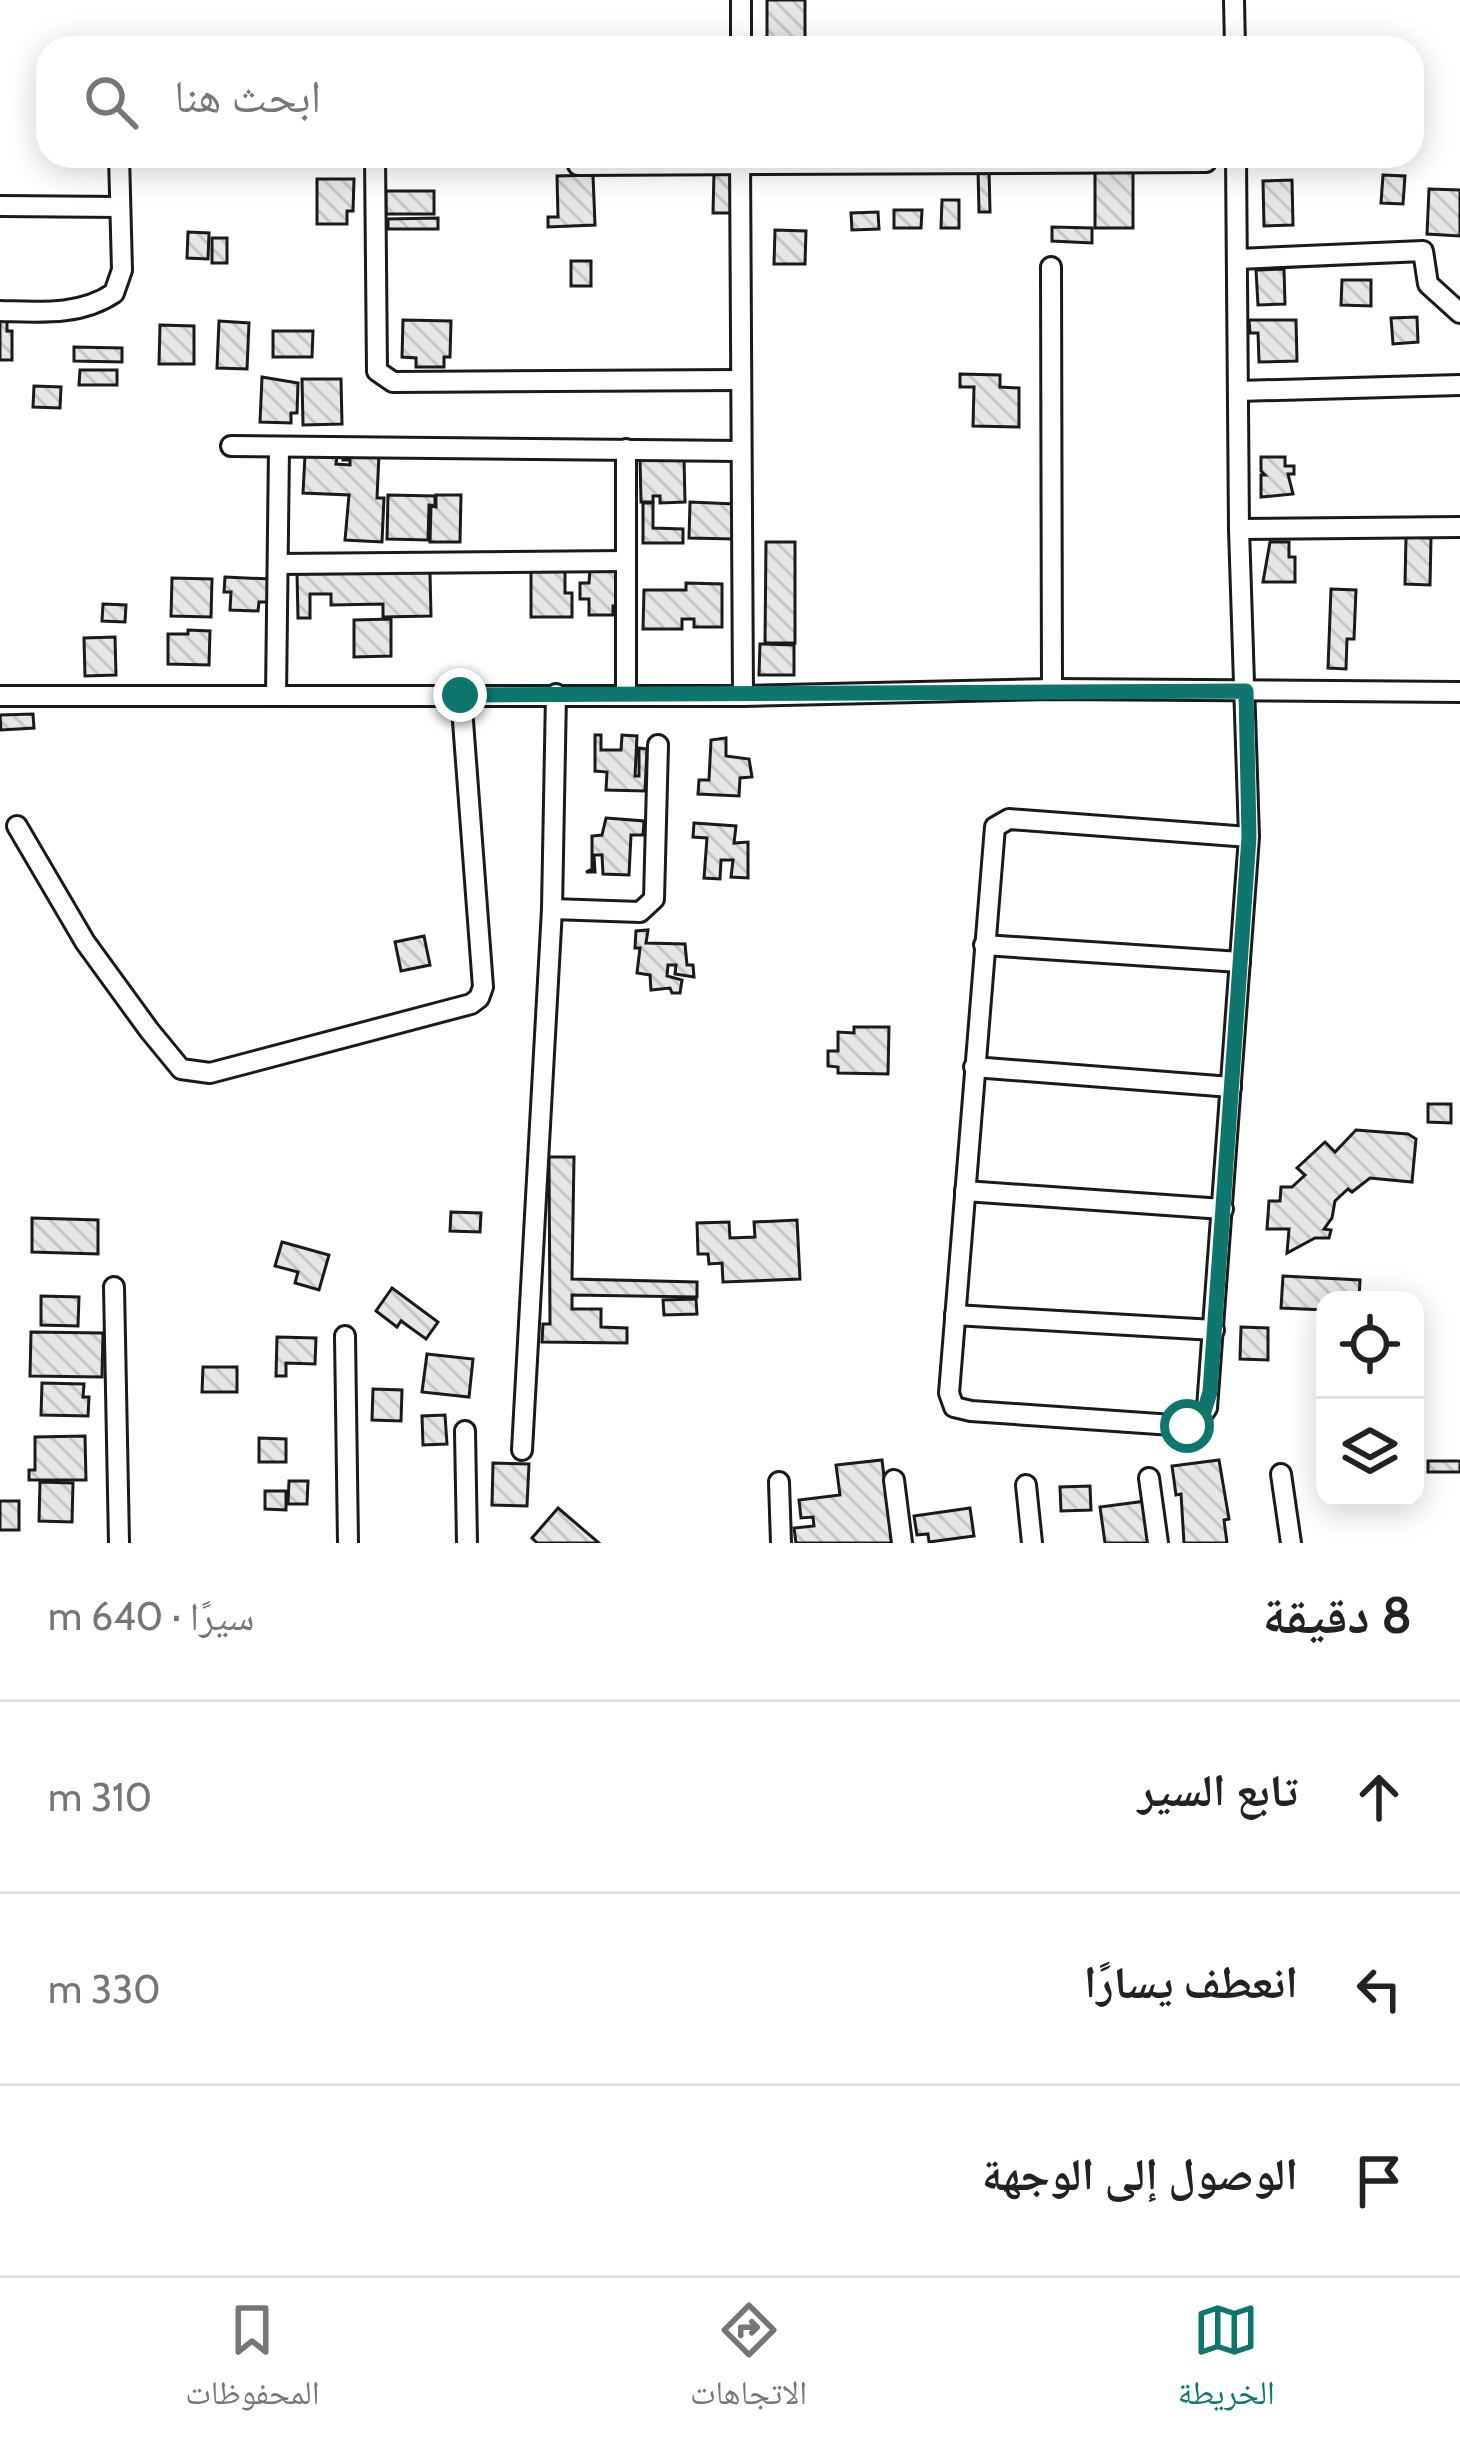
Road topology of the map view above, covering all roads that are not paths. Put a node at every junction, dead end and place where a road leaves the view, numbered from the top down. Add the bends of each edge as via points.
1 (742, 0) edge
2 (1234, 0) edge
3 (741, 36) edge
4 (1235, 36) edge
5 (119, 168) edge
6 (375, 168) edge
7 (740, 168) edge
8 (1236, 168) edge
9 (0, 206) edge
10 (120, 207) junction
11 (1238, 259) junction
12 (1051, 267) dead end
13 (0, 311) edge
14 (1460, 313) edge
15 (741, 380) junction
16 (1460, 385) edge
17 (1238, 391) junction
18 (232, 446) dead end
19 (279, 448) junction
20 (626, 449) junction
21 (741, 451) junction
22 (1460, 527) edge
23 (1239, 529) junction
24 (626, 561) junction
25 (278, 564) junction
26 (1052, 689) junction
27 (1246, 691) junction
28 (1460, 692) edge
29 (556, 694) junction
30 (626, 694) junction
31 (460, 695) junction
32 (0, 696) edge
33 (276, 696) junction
34 (743, 696) junction
35 (658, 745) dead end
36 (17, 826) dead end
37 (1249, 837) junction
38 (552, 909) junction
39 (984, 945) junction
40 (1240, 962) junction
41 (974, 1067) junction
42 (1231, 1087) junction
43 (965, 1191) junction
44 (1222, 1209) junction
45 (114, 1287) dead end
46 (955, 1315) junction
47 (1214, 1330) junction
48 (346, 1336) dead end
49 (465, 1431) dead end
50 (522, 1450) dead end
51 (1281, 1474) dead end
52 (1149, 1478) dead end
53 (894, 1480) dead end
54 (779, 1481) dead end
55 (1026, 1485) dead end
56 (119, 1543) edge
57 (348, 1543) edge
58 (467, 1543) edge
59 (781, 1543) edge
60 (902, 1543) edge
61 (1033, 1543) edge
62 (1158, 1543) edge
63 (1291, 1543) edge

1 - 3 street
2 - 4 street
5 - 10 street
6 - 15 street via 377,371 386,380
7 - 15 street
8 - 11 street
9 - 10 street
10 - 13 street via 122,270 114,292 57,312
11 - 14 street via 1423,251 1428,284
11 - 17 street
12 - 26 street
15 - 21 street
16 - 17 street
17 - 23 street
18 - 19 street
19 - 20 street
19 - 25 street
20 - 21 street
20 - 24 street
21 - 34 street
22 - 23 street
23 - 27 street
24 - 25 street
24 - 30 street
25 - 33 street
26 - 27 street
26 - 34 street
27 - 28 street
27 - 37 street
29 - 30 street
29 - 31 street
29 - 38 street
30 - 34 street
31 - 33 street
31 - 36 street via 483,987 471,1004 190,1073 85,942
32 - 33 street
35 - 38 street via 654,899 640,912
37 - 39 street via 1001,822 992,835
37 - 40 street
38 - 50 street
39 - 40 street
39 - 41 street
40 - 42 street
41 - 42 street
41 - 43 street
42 - 44 street
43 - 44 street
43 - 46 street
44 - 47 street
45 - 56 street
46 - 47 street
46 - 47 street via 954,1407 1187,1426 1207,1408
48 - 57 street
49 - 58 street
51 - 63 street
52 - 62 street
53 - 60 street
54 - 59 street
55 - 61 street

